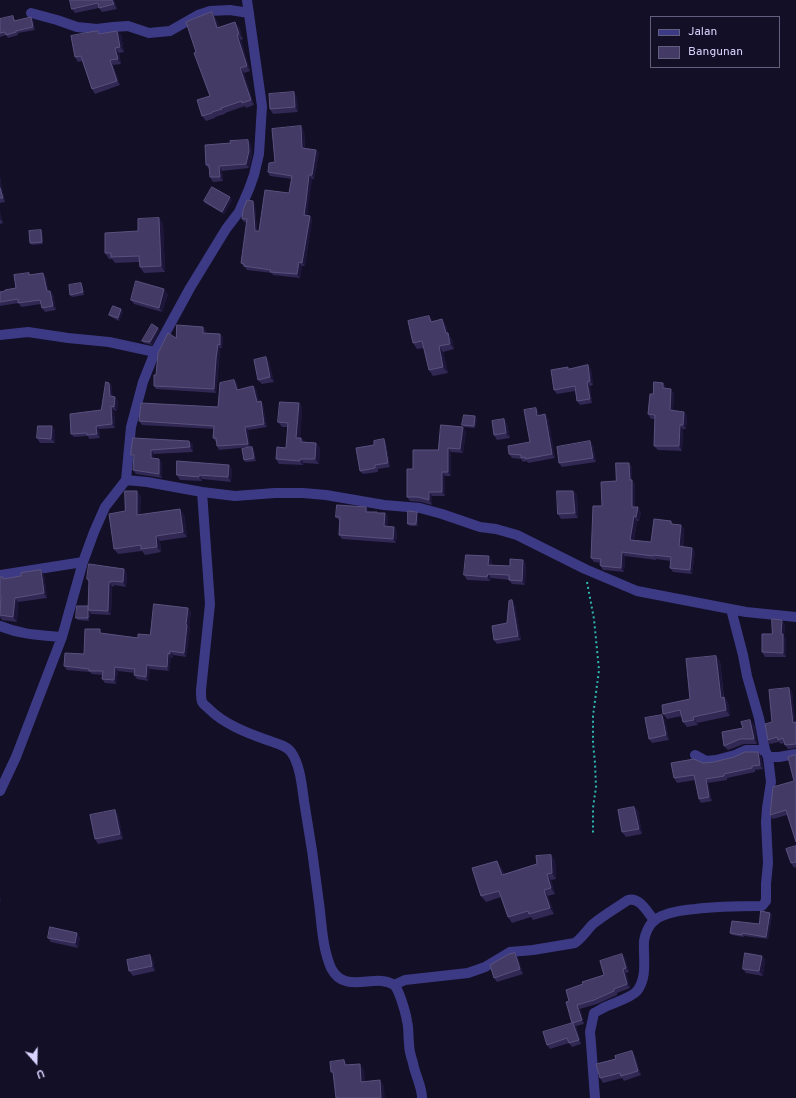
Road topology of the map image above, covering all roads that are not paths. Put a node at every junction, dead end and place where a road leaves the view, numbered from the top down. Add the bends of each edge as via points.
1 (247, 0) edge
2 (31, 13) dead end
3 (249, 13) junction
4 (0, 335) edge
5 (156, 352) junction
6 (126, 480) junction
7 (202, 492) junction
8 (83, 562) junction
9 (0, 575) edge
10 (731, 608) junction
11 (796, 618) edge
12 (0, 626) edge
13 (62, 637) junction
14 (766, 753) junction
15 (796, 754) edge
16 (695, 755) dead end
17 (0, 791) edge
18 (654, 920) junction
19 (394, 985) junction
20 (422, 1098) edge
21 (595, 1098) edge

1 - 3 street
2 - 3 street via 77,27 97,29 128,26 150,33 170,31 210,11 230,10
3 - 5 street via 262,106 259,154 254,174 239,212 190,288
4 - 5 street via 28,332 109,342
5 - 6 street via 143,382 131,427
6 - 7 street
6 - 8 street via 105,507
7 - 10 street via 235,496 303,493 420,508 480,527 517,535 585,569 637,591
7 - 19 street via 210,604 202,702 223,721 279,744 292,753 302,786 322,936 331,968 344,981 363,983 383,980
8 - 9 street
8 - 13 street
10 - 11 street
10 - 14 street
12 - 13 street via 27,634
13 - 17 street via 16,757
14 - 15 street via 779,757
14 - 16 street via 746,750 706,761
14 - 18 street via 771,782 766,808 766,901 762,906 682,910
18 - 19 street via 638,901 628,900 592,925 575,943 510,952 485,967 468,973 405,980
18 - 21 street via 644,940 642,983 636,992 594,1013 590,1043
19 - 20 street via 401,997 408,1022 409,1044

